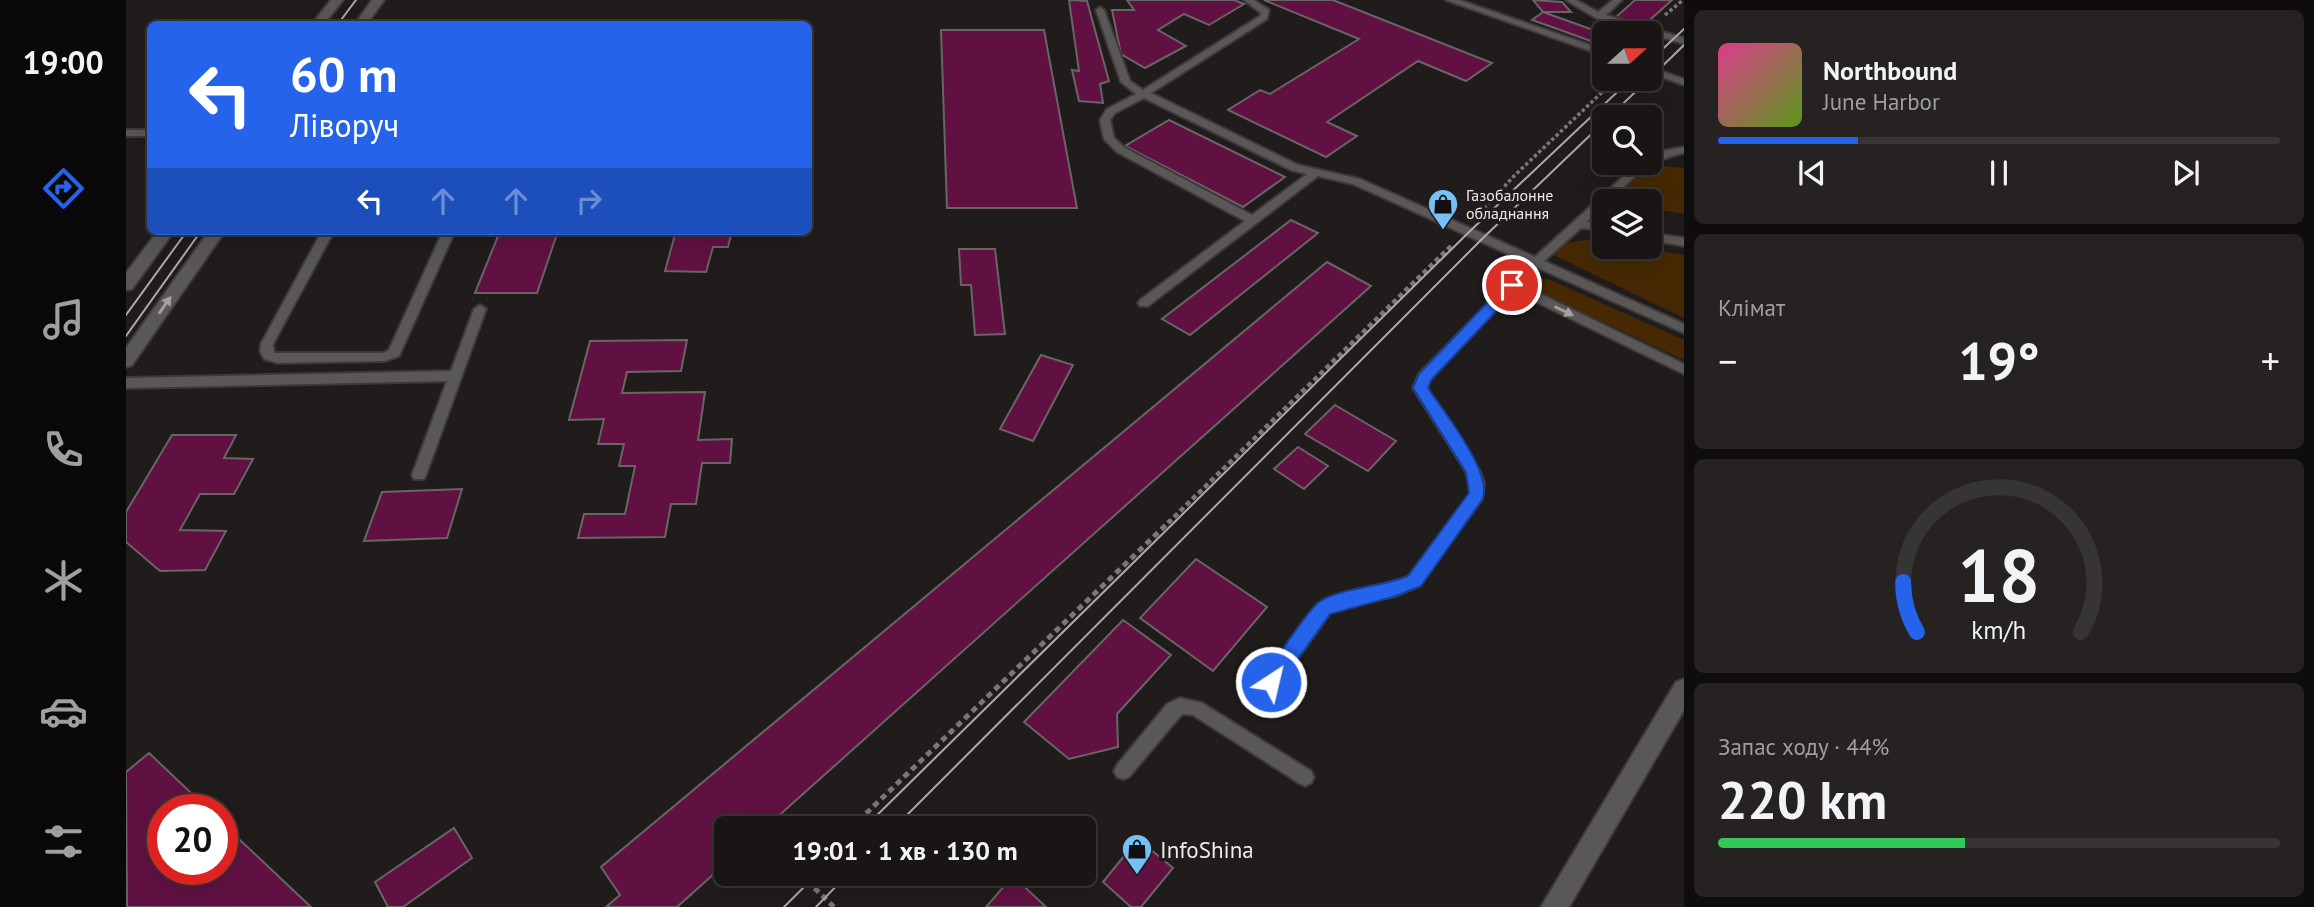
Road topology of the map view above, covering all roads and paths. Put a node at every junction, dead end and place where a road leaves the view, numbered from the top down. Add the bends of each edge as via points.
1 (337, 0) edge
2 (378, 0) edge
3 (1248, 0) edge
4 (1450, 0) edge
5 (1570, 0) edge
6 (1618, 0) edge
7 (1100, 10) dead end
8 (1599, 16) junction
9 (320, 21) edge
10 (363, 21) edge
11 (1684, 41) edge
12 (1592, 49) edge
13 (1662, 74) edge
14 (1684, 82) edge
15 (1603, 91) edge
16 (1143, 94) junction
17 (147, 133) edge
18 (126, 134) edge
19 (1684, 150) edge
20 (1662, 155) edge
21 (1315, 173) junction
22 (1631, 175) edge
23 (1252, 220) junction
24 (1578, 224) junction
25 (1592, 226) edge
26 (1464, 230) junction
27 (163, 235) edge
28 (214, 235) edge
29 (326, 235) edge
30 (447, 235) edge
31 (1662, 238) edge
32 (1684, 242) edge
33 (1538, 261) junction
34 (126, 285) edge
35 (1512, 285) junction
36 (1144, 303) dead end
37 (480, 309) dead end
38 (1684, 329) edge
39 (126, 361) edge
40 (1684, 369) edge
41 (456, 376) junction
42 (126, 383) edge
43 (419, 475) dead end
44 (1271, 682) dead end
45 (1684, 689) edge
46 (1123, 771) dead end
47 (1305, 777) dead end
48 (863, 816) edge
49 (812, 886) edge
50 (834, 907) edge
51 (1554, 907) edge

1 - 9 street
2 - 10 street
3 - 16 lane via 1263,7 1264,17
4 - 12 lane
5 - 8 lane
6 - 8 lane
7 - 16 lane via 1126,82
8 - 11 lane
13 - 14 lane
15 - 26 path
16 - 21 lane via 1295,168
16 - 23 lane via 1106,114 1106,132 1114,145
17 - 18 lane
19 - 20 lane
21 - 23 lane
21 - 26 lane via 1356,181
22 - 24 lane
23 - 36 lane
24 - 25 lane
24 - 33 lane
26 - 33 lane
26 - 48 path via 1240,454
27 - 34 street
39 -> 28 street
29 - 30 lane via 267,344 270,356 394,354
31 - 32 lane
33 - 35 lane
33 - 38 lane
35 -> 40 lane
35 - 44 lane via 1424,377 1420,388 1473,471 1477,495 1414,581 1324,608
37 - 41 lane
41 - 42 lane
41 - 43 lane
45 - 51 street
46 - 47 lane via 1172,709 1188,706
49 - 50 path

